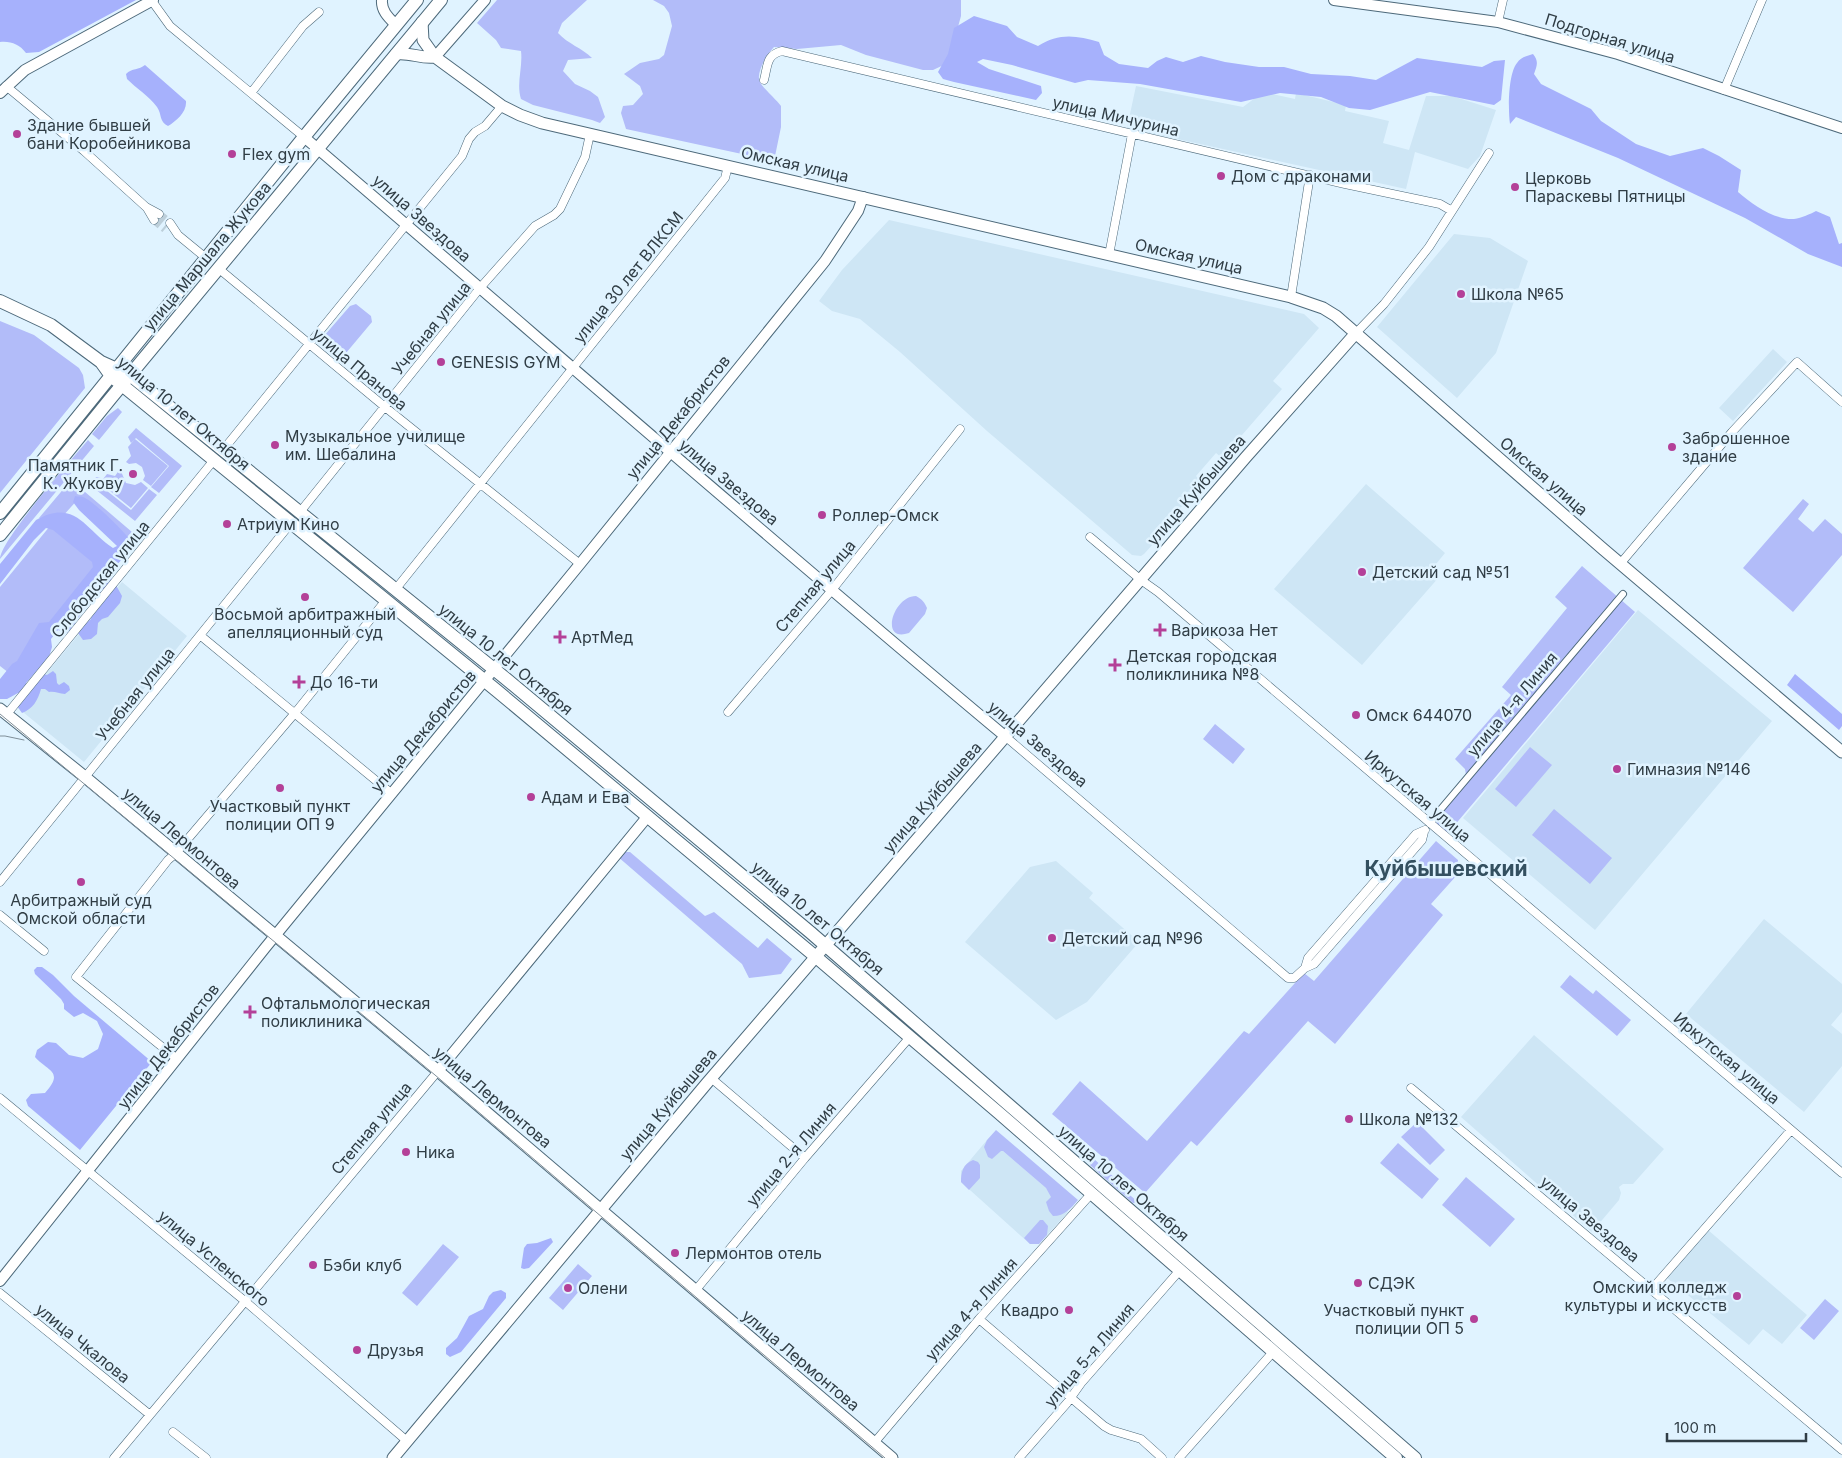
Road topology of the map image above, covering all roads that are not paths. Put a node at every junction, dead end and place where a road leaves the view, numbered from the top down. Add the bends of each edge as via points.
1 (152, 0) edge
2 (382, 0) edge
3 (417, 0) edge
4 (441, 0) edge
5 (485, 0) edge
6 (1334, 0) edge
7 (1503, 0) edge
8 (1762, 0) edge
9 (319, 12) dead end
10 (422, 22) junction
11 (1498, 22) junction
12 (396, 25) junction
13 (396, 54) junction
14 (435, 57) junction
15 (764, 80) dead end
16 (3, 90) edge
17 (1724, 90) junction
18 (251, 93) junction
19 (502, 106) junction
20 (1842, 128) edge
21 (590, 134) junction
22 (1132, 134) junction
23 (304, 137) junction
24 (317, 148) junction
25 (1489, 153) dead end
26 (728, 166) junction
27 (1310, 175) junction
28 (863, 197) junction
29 (1452, 211) junction
30 (156, 217) tunnel mouth
31 (408, 224) junction
32 (167, 226) tunnel mouth
33 (1109, 255) junction
34 (206, 258) junction
35 (218, 268) junction
36 (480, 288) junction
37 (1291, 297) junction
38 (0, 301) edge
39 (1356, 334) junction
40 (309, 344) junction
41 (572, 368) junction
42 (114, 372) junction
43 (130, 375) junction
44 (122, 385) junction
45 (1842, 402) edge
46 (385, 407) junction
47 (960, 429) dead end
48 (223, 450) junction
49 (669, 452) junction
50 (214, 460) junction
51 (480, 484) junction
52 (300, 512) junction
53 (0, 513) edge
54 (291, 523) junction
55 (0, 535) edge
56 (1090, 537) dead end
57 (580, 564) junction
58 (1620, 564) junction
59 (1141, 580) junction
60 (395, 590) junction
61 (832, 590) junction
62 (1623, 594) dead end
63 (386, 600) junction
64 (200, 636) junction
65 (493, 669) junction
66 (484, 680) junction
67 (2, 710) edge
68 (728, 712) dead end
69 (295, 713) junction
70 (1006, 737) junction
71 (1842, 752) edge
72 (85, 777) junction
73 (391, 793) junction
74 (648, 816) junction
75 (1430, 824) junction
76 (176, 854) junction
77 (0, 882) edge
78 (0, 915) edge
79 (275, 936) junction
80 (826, 945) junction
81 (44, 951) dead end
82 (816, 957) junction
83 (1294, 978) joint
84 (910, 1037) junction
85 (177, 1059) junction
86 (438, 1071) junction
87 (712, 1078) junction
88 (1410, 1088) dead end
89 (0, 1098) edge
90 (1791, 1130) junction
91 (805, 1158) junction
92 (88, 1171) junction
93 (1842, 1173) edge
94 (1091, 1194) junction
95 (600, 1210) junction
96 (1180, 1270) junction
97 (0, 1281) edge
98 (1652, 1290) junction
99 (695, 1291) junction
100 (0, 1293) edge
101 (246, 1302) junction
102 (979, 1319) junction
103 (1273, 1352) junction
104 (1072, 1397) junction
105 (149, 1414) junction
106 (173, 1432) dead end
107 (407, 1442) junction
108 (874, 1442) junction
109 (1842, 1450) edge
110 (1388, 1456) edge
111 (114, 1458) edge
112 (206, 1458) edge
113 (393, 1458) edge
114 (892, 1458) edge
115 (1019, 1458) edge
116 (1162, 1458) edge
117 (1179, 1458) edge
118 (1415, 1458) edge

1 - 16 street via 25,70
1 - 18 street, улица Звездова via 170,26
2 - 12 street via 387,16
3 - 12 main road, улица Маршала Жукова
4 - 10 main road, улица Маршала Жукова
5 - 14 street
6 - 11 street, Подгорная улица
7 - 11 street
8 - 17 street
9 - 18 street via 303,26
10 - 13 main road, улица Маршала Жукова
10 - 14 main road, Омская улица via 423,40
11 - 17 street, Подгорная улица via 1618,54
12 - 23 main road, улица Маршала Жукова
13 - 14 main road via 405,53 424,59
13 - 24 main road, улица Маршала Жукова
14 - 19 main road, Омская улица
15 - 22 street, улица Мичурина via 769,58 773,53 782,51
16 - 30 street via 84,151
17 - 20 street, Подгорная улица
18 - 23 street, улица Звездова
19 - 21 main road, Омская улица via 542,123
19 - 31 street via 469,139 462,156
21 - 26 main road, Омская улица
21 - 36 street, Учебная улица via 585,157 560,209 535,226
22 - 27 street, улица Мичурина
22 - 33 street
23 - 24 street, улица Звездова
23 - 34 main road, улица Маршала Жукова
24 - 31 street, улица Звездова
24 - 35 main road, улица Маршала Жукова
25 - 29 street, улица Куйбышева
26 - 28 main road, Омская улица
26 - 41 street, улица 30 лет ВЛКСМ via 725,178
27 - 29 street, улица Мичурина via 1440,204
27 - 37 street
28 - 33 main road, Омская улица
28 - 49 street, улица Декабристов via 855,217 825,261
29 - 39 street, улица Куйбышева via 1429,247
31 - 36 street, улица Звездова
31 - 40 street
32 - 34 street
33 - 37 main road, Омская улица
34 - 42 main road, улица Маршала Жукова
35 - 40 street, улица Пранова
35 - 43 main road, улица Маршала Жукова
36 - 41 street, улица Звездова
36 - 46 street, Учебная улица
37 - 39 main road, Омская улица via 1323,308
38 - 42 main road, улица 10 лет Октября via 51,325
39 - 58 main road, Омская улица
39 - 59 main road, улица Куйбышева
40 - 46 street, улица Пранова
40 - 48 street
41 - 49 street, улица Звездова
41 - 51 street, улица 30 лет ВЛКСМ
42 - 43 main road, улица 10 лет Октября
42 - 44 main road, улица 10 лет Октября
42 - 53 main road, улица Маршала Жукова
43 - 44 main road, улица Маршала Жукова
43 - 48 main road, улица 10 лет Октября
44 - 50 main road, улица 10 лет Октября
44 - 55 main road, улица Маршала Жукова
45 - 58 street via 1797,362 1732,432
46 - 51 street, улица Пранова
46 - 52 street, Учебная улица
47 - 61 street, Степная улица
48 - 52 main road, улица 10 лет Октября
49 - 57 street, улица Декабристов
49 - 61 street, улица Звездова
50 - 54 main road, улица 10 лет Октября
50 - 67 street, Слободская улица
51 - 57 street, улица Пранова
51 - 60 street, улица 30 лет ВЛКСМ
52 - 60 main road, улица 10 лет Октября
54 - 63 main road, улица 10 лет Октября
54 - 64 street, Учебная улица
56 - 59 street, Иркутская улица
57 - 65 street, улица Декабристов
58 - 71 main road, Омская улица
59 - 70 main road, улица Куйбышева
59 - 75 street, Иркутская улица
60 - 65 main road, улица 10 лет Октября
61 - 68 street, Степная улица
61 - 70 street, улица Звездова
62 - 75 street, улица 4-я Линия
63 - 66 main road, улица 10 лет Октября
63 - 69 street
64 - 69 street
64 - 72 street, Учебная улица
65 - 66 street, улица Декабристов
65 - 80 main road, улица 10 лет Октября
66 - 73 street, улица Декабристов
66 - 74 main road, улица 10 лет Октября
67 - 72 main road, улица Лермонтова
69 - 73 street
69 - 76 street
70 - 80 main road, улица Куйбышева
70 - 83 street, улица Звездова via 1288,978
72 - 76 main road, улица Лермонтова
72 - 77 street, Учебная улица
73 - 79 street, улица Декабристов
74 - 82 main road, улица 10 лет Октября
74 - 86 street, Степная улица
75 - 83 street, улица 4-я Линия via 1422,840 1314,964
75 - 90 street, Иркутская улица
76 - 79 main road, улица Лермонтова
76 - 85 street via 76,977
78 - 81 street
79 - 85 street, улица Декабристов
79 - 86 main road, улица Лермонтова
80 - 82 main road, улица Куйбышева
80 - 118 main road, улица 10 лет Октября
82 - 84 main road, улица 10 лет Октября
82 - 87 main road, улица Куйбышева
84 - 91 street, улица 2-я Линия
84 - 94 main road, улица 10 лет Октября
85 - 92 street, улица Декабристов
86 - 95 main road, улица Лермонтова
86 - 101 street, Степная улица
87 - 91 street
87 - 95 main road, улица Куйбышева
88 - 98 street, улица Звездова
89 - 92 street, улица Успенского
90 - 93 street, Иркутская улица
90 - 98 street
91 - 99 street, улица 2-я Линия
92 - 97 street, улица Декабристов
92 - 101 street, улица Успенского
94 - 96 main road, улица 10 лет Октября
94 - 102 street, улица 4-я Линия
95 - 99 main road, улица Лермонтова
95 - 107 main road, улица Куйбышева
96 - 103 main road, улица 10 лет Октября
96 - 104 street, улица 5-я Линия
98 - 109 street, улица Звездова
99 - 108 main road, улица Лермонтова
100 - 105 street, улица Чкалова
101 - 105 street, Степная улица
101 - 107 street, улица Успенского
102 - 104 street
102 - 108 street, улица 4-я Линия
103 - 110 main road, улица 10 лет Октября
103 - 117 street
104 - 115 street, улица 5-я Линия
104 - 116 street via 1104,1426 1141,1439
105 - 111 street, Степная улица
106 - 112 street
107 - 113 main road, улица Куйбышева
108 - 114 main road, улица Лермонтова

